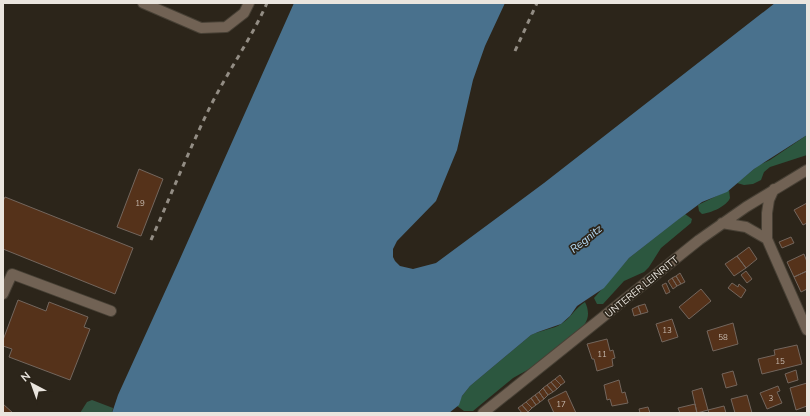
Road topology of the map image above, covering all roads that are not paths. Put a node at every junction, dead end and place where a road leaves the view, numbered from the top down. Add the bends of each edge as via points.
1 (143, 3) edge
2 (249, 3) edge
3 (807, 170) edge
4 (774, 189) junction
5 (722, 223) junction
6 (767, 239) junction
7 (3, 294) edge
8 (111, 311) dead end
9 (807, 330) edge
10 (483, 413) edge

1 - 2 street via 201,28 226,27 244,13
3 - 4 street, UNTERER LEINRITT
4 - 5 street, UNTERER LEINRITT
4 - 6 street via 767,213
5 - 6 street via 746,227
5 - 10 street, UNTERER LEINRITT
6 - 9 street
7 - 8 street via 12,274

